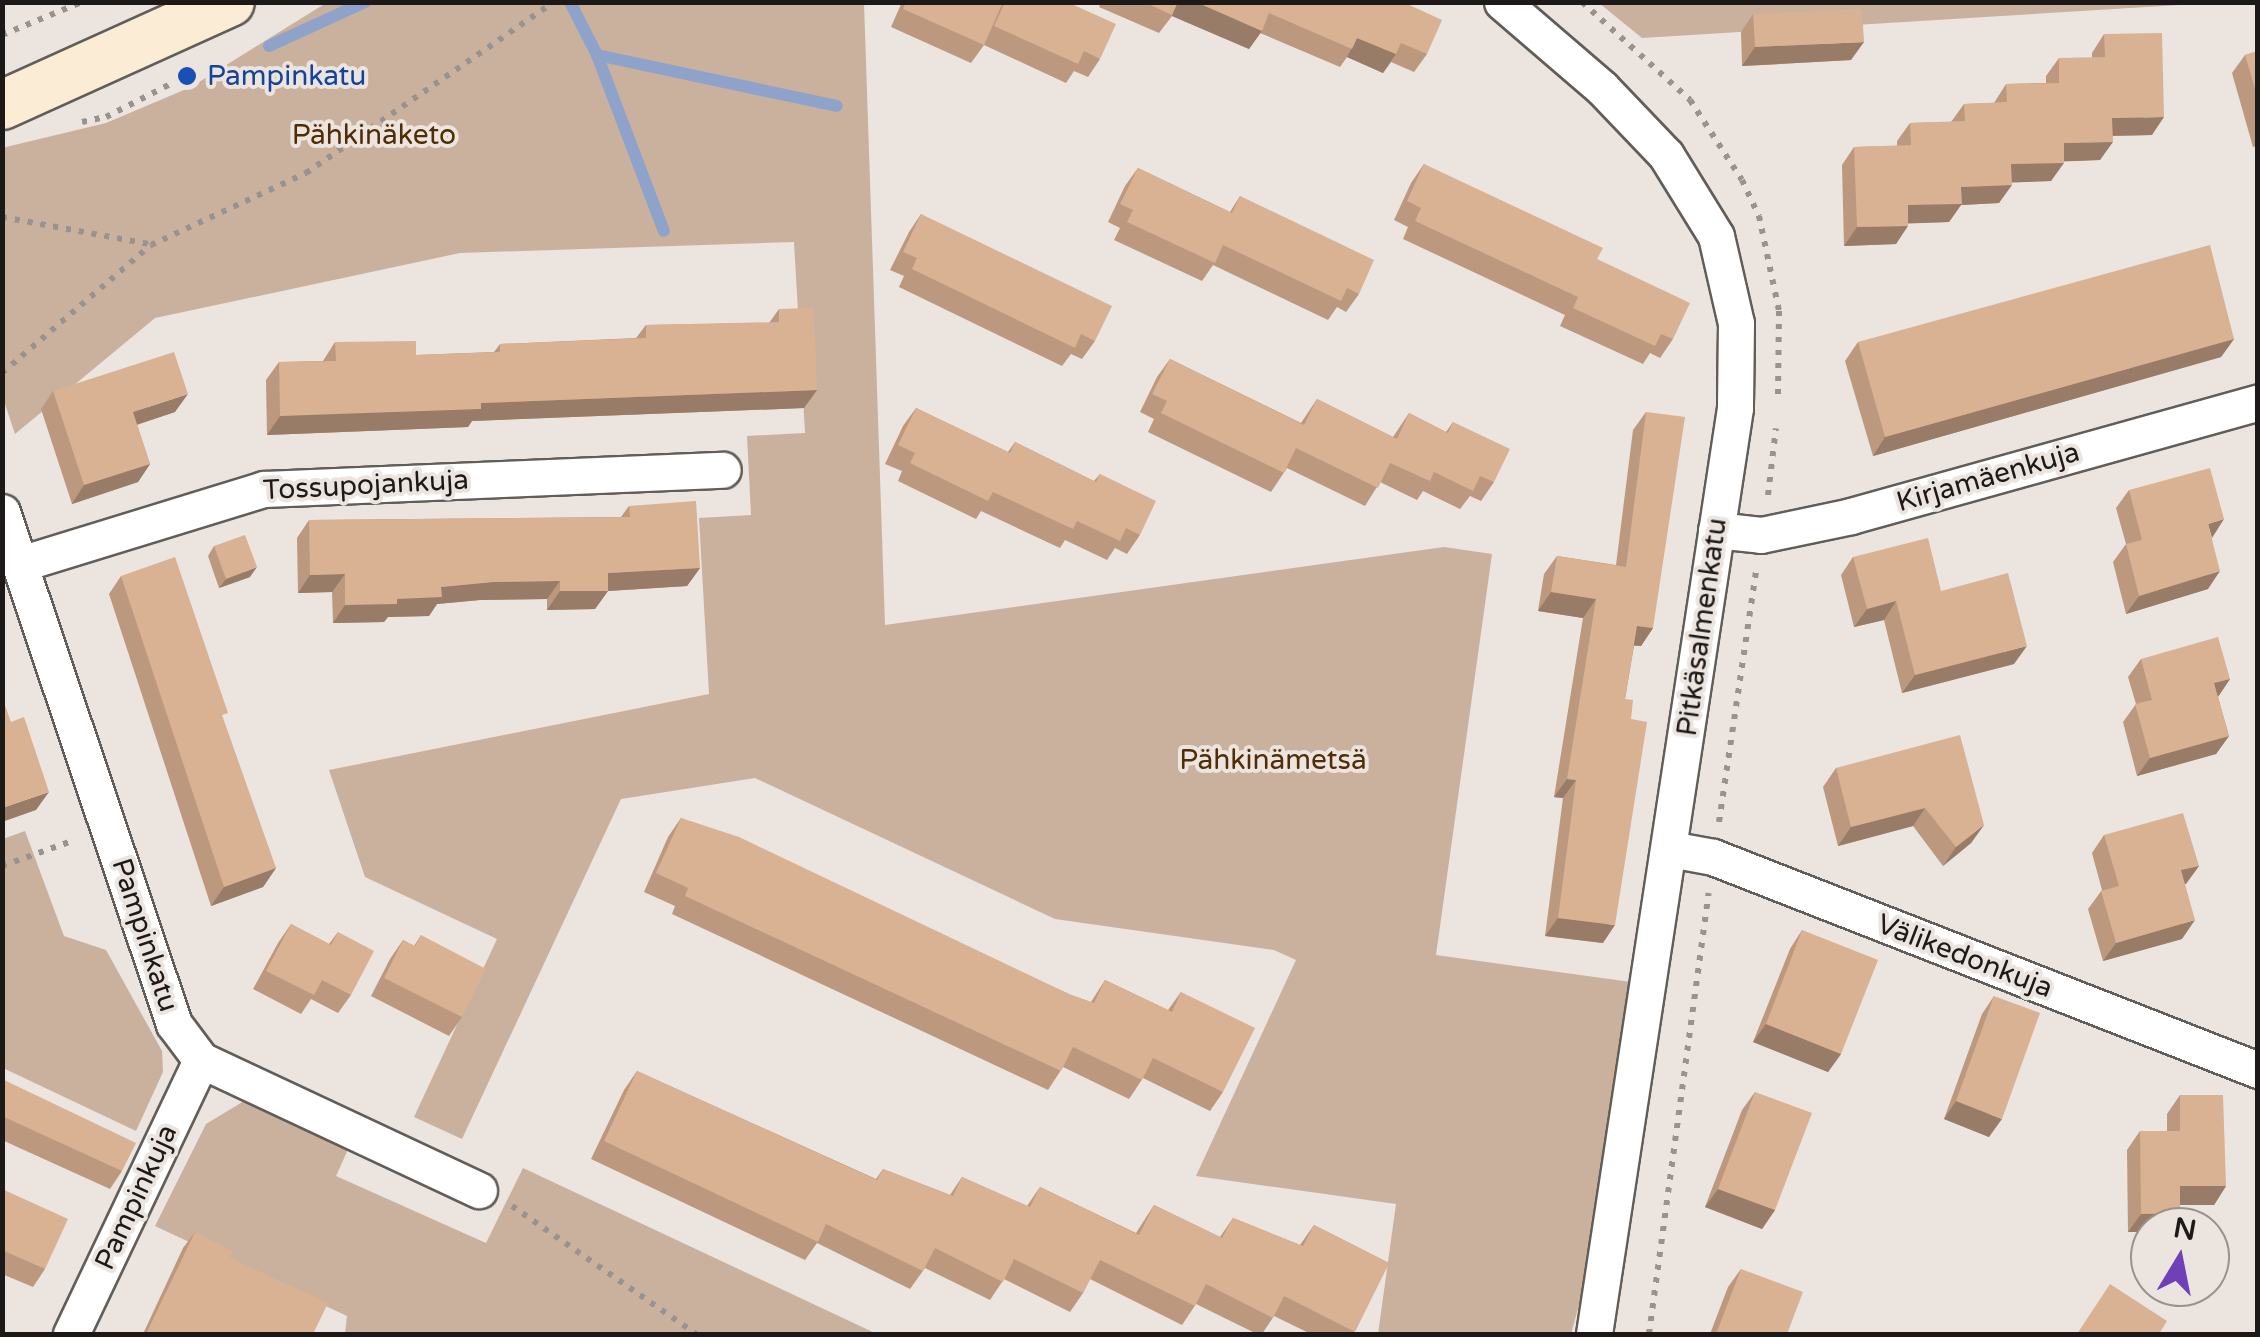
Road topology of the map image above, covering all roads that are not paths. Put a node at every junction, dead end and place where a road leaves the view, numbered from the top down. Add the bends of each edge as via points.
1 (230, 2) edge
2 (1502, 2) edge
3 (2, 105) edge
4 (2258, 402) edge
5 (723, 470) dead end
6 (2, 512) edge
7 (1716, 530) junction
8 (20, 564) junction
9 (1670, 849) junction
10 (201, 1060) junction
11 (2258, 1070) edge
12 (479, 1190) road end
13 (71, 1334) edge
14 (1594, 1334) edge

1 - 3 street
2 - 7 street, Pitkäsalmenkatu via 1646,130 1716,236 1730,280 1738,366
4 - 7 street, Kirjamäenkuja via 1851,516 1761,535
5 - 8 street, Tossupojankuja via 264,489
6 - 8 street, Pampinkatu
7 - 9 street, Pitkäsalmenkatu
8 - 10 street, Pampinkatu via 174,1024
9 - 11 street, Välikedonkuja via 1713,858
9 - 14 street, Pitkäsalmenkatu
10 - 12 street, Pampinkatu
10 - 13 street, Pampinkuja

